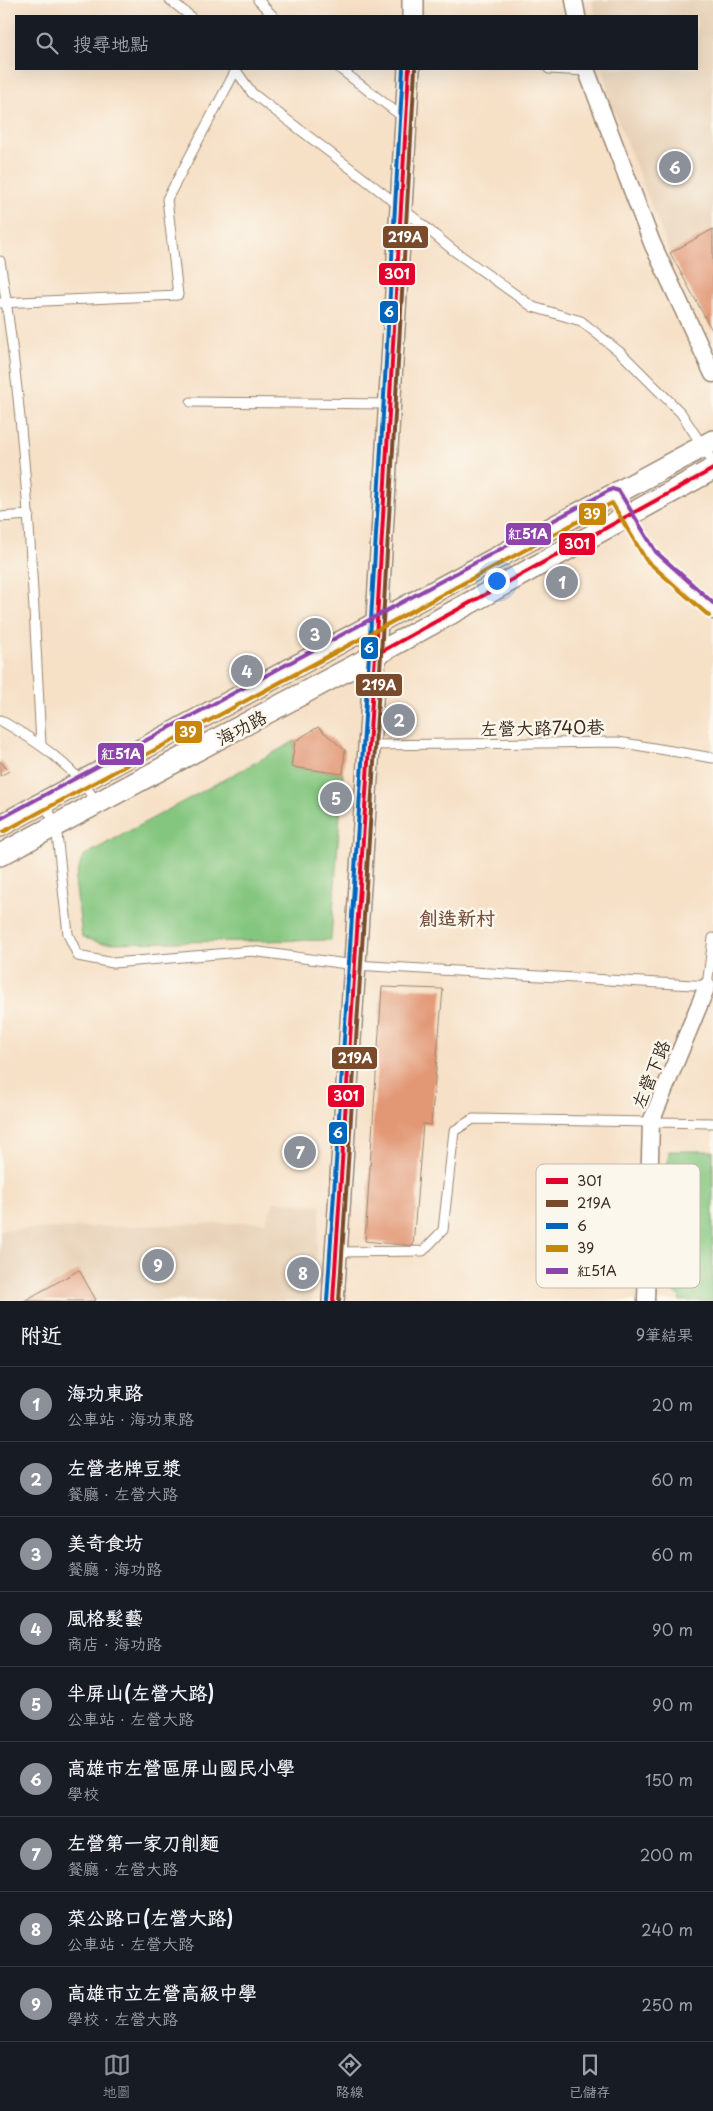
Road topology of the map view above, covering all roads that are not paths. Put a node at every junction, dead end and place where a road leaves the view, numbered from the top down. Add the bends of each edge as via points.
1 (170, 0) edge
2 (258, 0) edge
3 (414, 0) edge
4 (574, 0) edge
5 (189, 15) edge
6 (272, 15) edge
7 (412, 15) edge
8 (577, 15) edge
9 (234, 70) edge
10 (236, 70) edge
11 (341, 70) edge
12 (409, 70) edge
13 (586, 70) edge
14 (406, 120) junction
15 (401, 207) junction
16 (0, 262) edge
17 (3, 303) edge
18 (713, 374) edge
19 (192, 402) dead end
20 (390, 404) junction
21 (710, 450) edge
22 (713, 469) edge
23 (614, 495) junction
24 (29, 516) junction
25 (0, 517) edge
26 (627, 517) junction
27 (713, 611) edge
28 (376, 624) junction
29 (375, 655) junction
30 (0, 720) edge
31 (41, 745) junction
32 (369, 745) junction
33 (713, 758) edge
34 (83, 781) junction
35 (44, 802) junction
36 (97, 803) junction
37 (56, 825) junction
38 (0, 826) edge
39 (0, 855) edge
40 (713, 938) edge
41 (354, 964) junction
42 (710, 986) edge
43 (651, 1122) junction
44 (713, 1123) edge
45 (650, 1164) edge
46 (335, 1252) junction
47 (646, 1288) edge
48 (333, 1301) edge
49 (646, 1301) edge

1 - 5 lane
2 - 6 lane
3 - 7 street
4 - 8 street
9 - 17 lane via 167,199 178,295
10 - 15 lane via 252,93
11 - 14 lane
12 - 14 street
13 - 18 street via 652,243
14 - 15 street
15 - 20 street
15 - 21 lane via 453,250 533,307 581,321 621,353 681,412
16 - 17 lane
17 - 24 lane
19 - 20 lane
20 - 28 street
21 - 23 street, 海功路
22 - 26 street, 海功路
23 - 26 street
23 - 28 street, 海功路
24 - 25 lane
24 - 31 lane
26 - 27 street via 651,556
26 - 29 street, 海功路
28 - 29 street
28 - 34 street, 海功路
29 - 32 street
29 - 36 street, 海功路
30 - 31 lane
31 - 34 lane
32 - 33 lane, 左營大路740巷 via 618,742
32 - 41 street
34 - 35 street, 海功路
34 - 36 lane
35 - 37 lane
35 - 38 street, 海功路
36 - 37 street, 海功路
37 - 39 street, 海功路
37 - 41 lane via 68,934 78,956 113,963 252,952
40 - 42 lane
41 - 42 lane
41 - 46 street
42 - 43 street, 左營下路
43 - 44 lane
43 - 45 street, 左營下路
43 - 46 lane via 474,1118 454,1131 443,1230 422,1251
46 - 48 street
47 - 49 street, 左營下路

